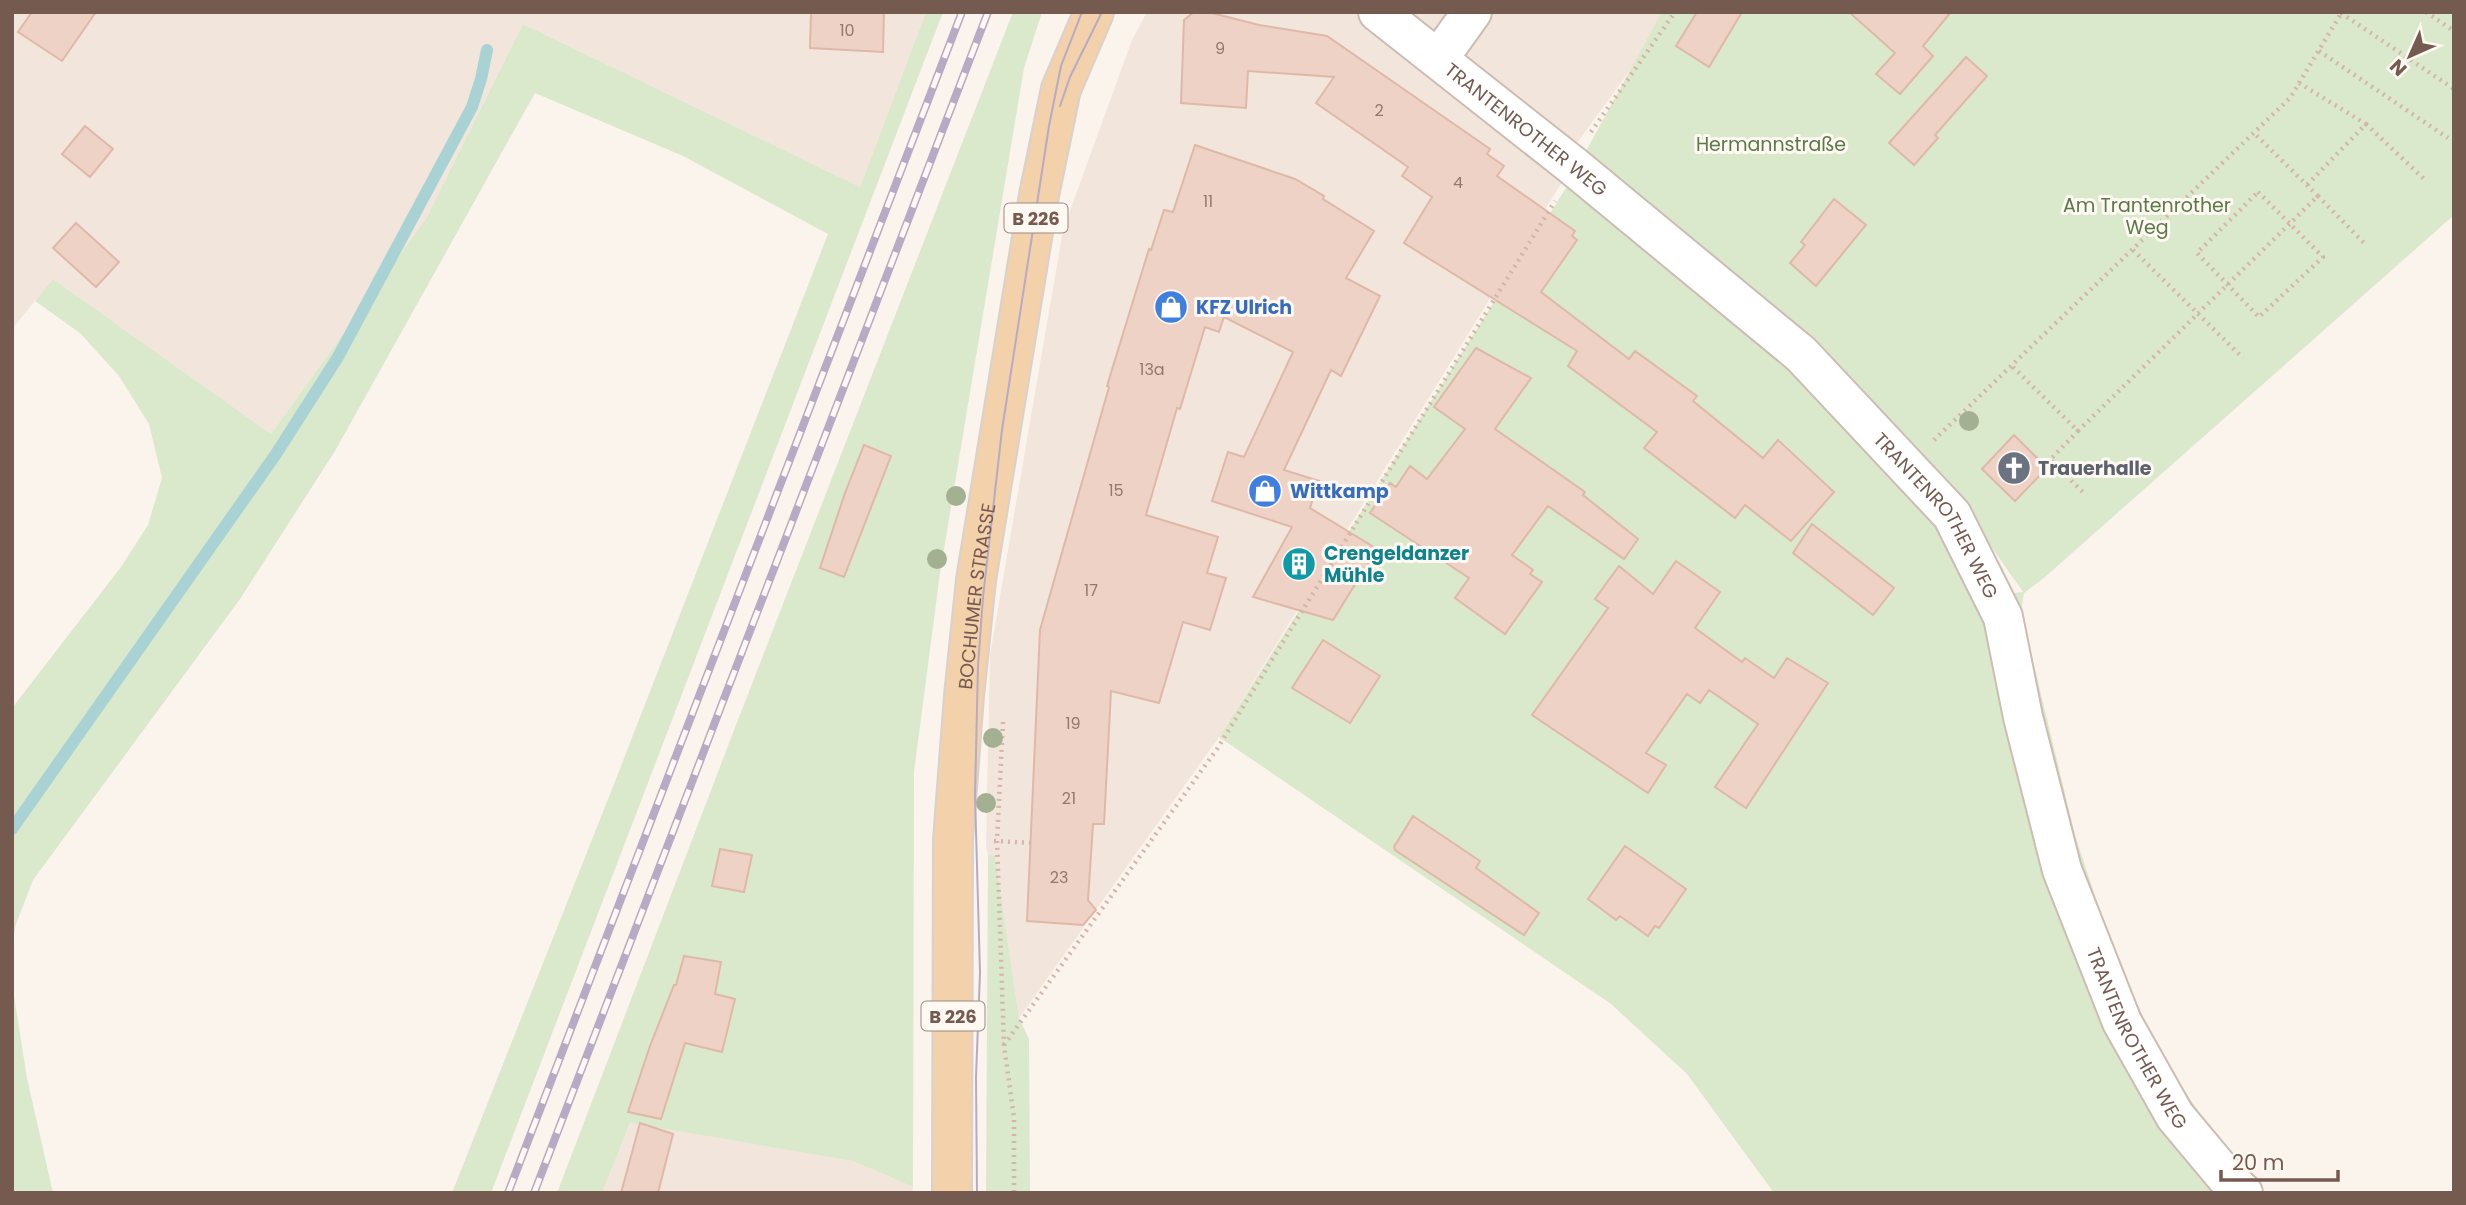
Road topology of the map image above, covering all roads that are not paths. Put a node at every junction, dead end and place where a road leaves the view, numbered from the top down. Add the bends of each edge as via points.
1 (1094, 12) edge
2 (1378, 12) edge
3 (1472, 12) edge
4 (1439, 58) junction
5 (952, 1193) edge
6 (2243, 1193) edge

1 - 5 main road, BOCHUMER STRASSE / B 226 via 1061,89 976,580 953,840
2 - 4 street, TRANTENROTHER WEG
3 - 4 street
4 - 6 street, TRANTENROTHER WEG via 1801,354 1952,515 2003,617 2062,870 2122,1022 2175,1116

